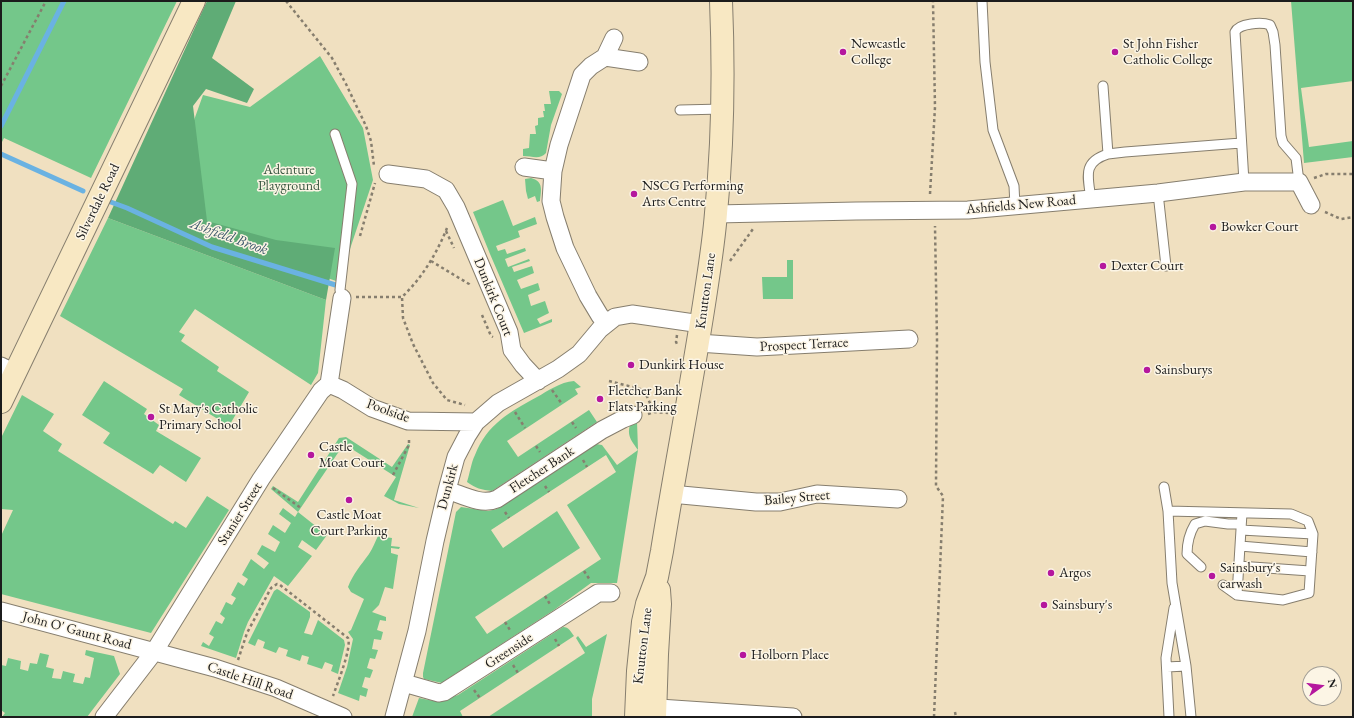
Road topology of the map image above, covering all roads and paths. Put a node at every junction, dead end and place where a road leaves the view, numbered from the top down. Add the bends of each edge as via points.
1 (46, 1) edge
2 (194, 1) edge
3 (721, 1) edge
4 (933, 1) edge
5 (982, 1) edge
6 (614, 38) dead end
7 (605, 58) junction
8 (639, 62) dead end
9 (1, 86) edge
10 (1103, 86) dead end
11 (723, 109) junction
12 (680, 110) dead end
13 (335, 134) dead end
14 (1241, 143) junction
15 (1108, 154) junction
16 (524, 167) dead end
17 (553, 171) junction
18 (388, 174) dead end
19 (1353, 174) edge
20 (1244, 182) junction
21 (1298, 182) junction
22 (1158, 193) junction
23 (1092, 199) junction
24 (1311, 205) joint
25 (1015, 206) junction
26 (456, 207) junction
27 (935, 210) junction
28 (757, 213) junction
29 (716, 214) junction
30 (1353, 217) edge
31 (431, 261) junction
32 (727, 266) dead end
33 (1166, 266) dead end
34 (341, 290) junction
35 (472, 290) dead end
36 (402, 297) junction
37 (480, 310) dead end
38 (607, 323) junction
39 (700, 334) junction
40 (909, 339) dead end
41 (511, 341) junction
42 (8, 369) edge
43 (538, 381) junction
44 (609, 381) dead end
45 (329, 384) junction
46 (1, 402) edge
47 (492, 408) junction
48 (654, 412) junction
49 (633, 415) joint
50 (686, 417) junction
51 (408, 421) junction
52 (476, 422) junction
53 (393, 475) dead end
54 (261, 479) junction
55 (1164, 488) dead end
56 (447, 490) junction
57 (671, 494) junction
58 (898, 499) dead end
59 (301, 508) dead end
60 (1168, 511) junction
61 (1242, 513) junction
62 (1241, 527) junction
63 (1313, 534) junction
64 (1240, 546) junction
65 (1312, 552) junction
66 (1238, 566) junction
67 (1201, 567) dead end
68 (1310, 571) junction
69 (1223, 585) dead end
70 (611, 593) dead end
71 (1237, 595) junction
72 (1175, 601) junction
73 (1, 611) edge
74 (154, 652) junction
75 (1186, 666) junction
76 (1167, 668) junction
77 (233, 674) junction
78 (404, 683) junction
79 (646, 712) edge
80 (955, 712) dead end
81 (336, 713) edge
82 (703, 714) edge
83 (1169, 716) edge
84 (104, 717) edge
85 (394, 717) edge
86 (793, 717) edge
87 (934, 717) edge
88 (956, 717) edge
89 (1191, 717) edge

1 - 9 path
2 - 42 main road, Silverdale Road
3 - 11 main road, Knutton Lane
4 - 27 path via 935,107 929,201
5 - 25 lane via 985,62 993,130 1014,186
6 - 7 street
7 - 8 street
7 - 17 street via 582,75
10 - 15 lane
11 - 12 lane
11 - 29 main road, Knutton Lane
13 - 34 lane via 352,184
14 - 15 lane
14 - 20 lane
14 - 21 lane via 1235,32 1239,26 1266,23 1273,32 1281,136 1283,143 1296,158
15 - 23 lane via 1092,162 1089,170 1088,180
16 - 17 street
17 - 38 street via 551,201 565,248 588,296
18 - 26 street, Dunkirk Court via 426,179 446,190
19 - 21 path via 1326,174
20 - 21 street, Ashfields New Road
20 - 22 street, Ashfields New Road
21 - 24 street
22 - 23 street, Ashfields New Road
22 - 33 lane
23 - 25 street, Ashfields New Road
24 - 30 path via 1341,219
25 - 27 street, Ashfields New Road
26 - 31 path
26 - 41 street, Dunkirk Court via 510,332
27 - 28 street, Ashfields New Road
27 - 87 path via 936,486 942,496
28 - 29 street, Ashfields New Road
28 - 32 path via 757,224
29 - 39 main road, Knutton Lane
31 - 35 path via 469,284
31 - 36 path
34 - 36 path
34 - 45 street
36 - 47 path via 403,318 433,383 447,400
37 - 41 path via 491,336
38 - 39 street, Dunkirk via 620,316 632,314
38 - 43 street, Dunkirk via 580,354
39 - 40 street, Prospect Terrace via 757,347
39 - 50 main road, Knutton Lane
41 - 43 street, Dunkirk Court via 512,350
42 - 46 main road, Silverdale Road
43 - 47 street, Dunkirk
44 - 48 path via 644,390
45 - 51 street, Poolside via 372,408
45 - 54 street, Stanier Street via 321,391
47 - 52 street, Dunkirk
48 - 49 path via 634,420
48 - 50 path
49 - 56 street, Fletcher Bank via 602,430 490,502
50 - 57 main road, Knutton Lane
51 - 52 street, Poolside
51 - 53 path via 409,445
52 - 56 street, Dunkirk via 456,458
54 - 59 path
54 - 74 street, Stanier Street
55 - 60 lane
56 - 78 street, Dunkirk
57 - 58 street, Bailey Street via 756,502 780,502 817,494
57 - 79 main road, Knutton Lane via 657,577 643,622 638,671
60 - 61 lane
60 - 72 lane
61 - 62 lane
61 - 63 lane via 1291,514 1308,521
62 - 63 lane
62 - 64 lane
62 - 67 lane via 1204,521 1195,524 1187,543 1187,554
63 - 65 lane
64 - 65 lane
64 - 66 lane
65 - 68 lane
66 - 68 lane
66 - 71 lane
68 - 71 lane via 1309,593 1283,600
69 - 71 lane
70 - 78 street, Greenside via 598,593 444,692 439,693
72 - 75 lane
72 - 76 lane via 1166,658
73 - 74 street, John O' Gaunt Road
74 - 77 street, Castle Hill Road
74 - 84 street, Stanier Street
75 - 76 lane
75 - 89 lane
76 - 83 lane
77 - 81 street, Castle Hill Road via 276,688
77 - 81 path via 247,633 273,586 280,585 346,635 350,641
78 - 85 street, Dunkirk
79 - 82 street
80 - 88 path
82 - 86 street

